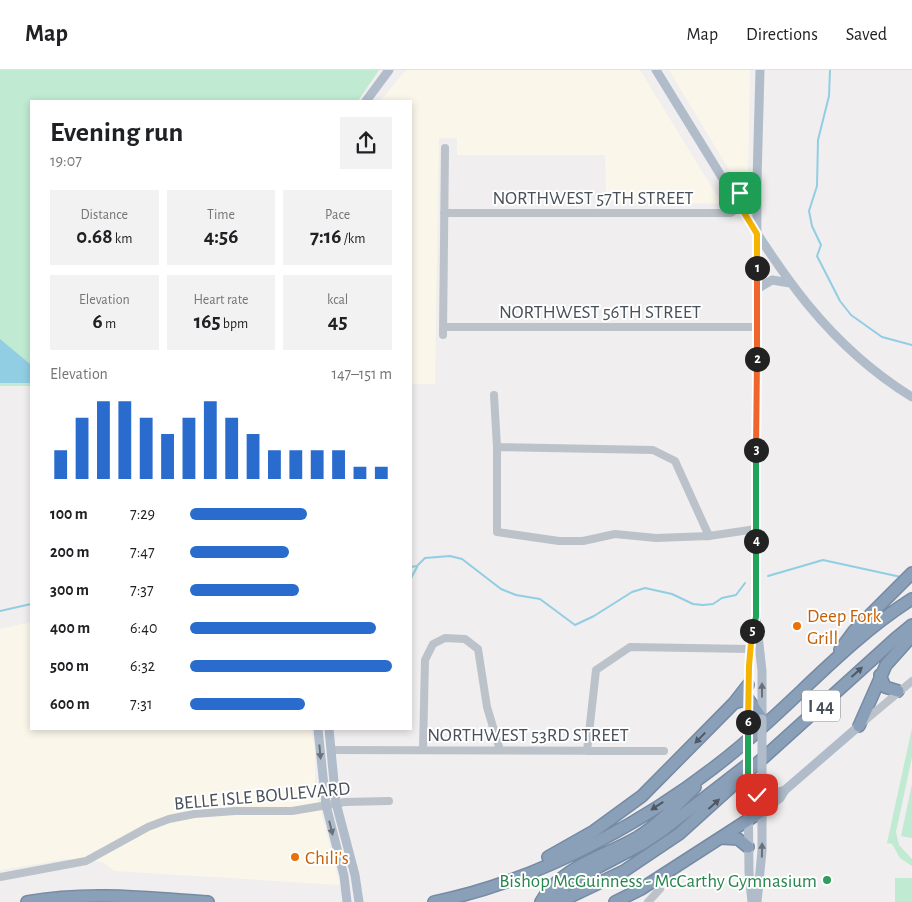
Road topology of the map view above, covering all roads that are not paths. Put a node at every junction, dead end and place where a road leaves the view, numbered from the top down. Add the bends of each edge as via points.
1 (389, 70) edge
2 (656, 70) edge
3 (760, 70) edge
4 (367, 100) edge
5 (445, 148) dead end
6 (757, 187) junction
7 (732, 193) junction
8 (740, 207) junction
9 (444, 213) junction
10 (757, 234) junction
11 (790, 283) junction
12 (757, 289) junction
13 (757, 327) junction
14 (494, 395) dead end
15 (912, 398) edge
16 (497, 447) junction
17 (756, 529) junction
18 (709, 536) junction
19 (912, 573) edge
20 (909, 601) edge
21 (756, 617) junction
22 (912, 626) edge
23 (912, 636) edge
24 (750, 649) junction
25 (880, 675) junction
26 (819, 676) junction
27 (912, 681) edge
28 (748, 685) junction
29 (898, 690) junction
30 (748, 699) junction
31 (734, 703) junction
32 (761, 713) junction
33 (859, 726) junction
34 (318, 730) edge
35 (329, 730) edge
36 (790, 734) junction
37 (331, 750) junction
38 (423, 750) junction
39 (500, 750) junction
40 (587, 751) junction
41 (664, 751) dead end
42 (712, 769) junction
43 (749, 784) junction
44 (762, 784) junction
45 (782, 794) junction
46 (762, 798) junction
47 (389, 802) dead end
48 (336, 803) junction
49 (326, 805) junction
50 (762, 811) junction
51 (748, 820) junction
52 (719, 838) junction
53 (748, 847) junction
54 (0, 878) edge
55 (507, 881) junction
56 (660, 890) dead end
57 (136, 897) junction
58 (27, 902) edge
59 (99, 902) edge
60 (208, 902) edge
61 (347, 902) edge
62 (359, 902) edge
63 (434, 902) edge
64 (541, 902) edge
65 (557, 902) edge
66 (615, 902) edge
67 (648, 902) edge
68 (752, 902) edge
69 (757, 902) edge

1 - 4 main road
2 - 7 main road
3 - 6 main road
5 - 9 street
6 - 7 main road
6 - 10 main road
7 - 8 main road
8 - 9 street, NORTHWEST 57TH STREET via 731,213
8 - 10 main road
9 - 13 street, NORTHWEST 56TH STREET via 443,331
10 - 11 main road
10 - 12 main road
11 - 12 main road via 772,280
11 - 15 main road via 836,338 864,364
12 - 13 main road
13 - 17 main road
14 - 16 street
16 - 18 street via 652,450 675,461
16 - 18 street via 496,532 558,541 583,541 615,534 656,538
17 - 18 street
17 - 21 main road
19 - 26 highway via 854,631
20 - 26 highway, I 44 via 865,634
21 - 24 main road
32 -> 21 main road via 760,634
36 -> 22 highway, I 44
23 - 25 highway via 890,658
24 - 28 main road
24 - 40 street via 630,647 596,670
25 - 29 highway via 884,687
25 - 33 highway
26 - 42 highway, I 44
27 - 29 street
28 - 30 main road
28 - 31 highway
29 - 33 street
30 - 31 highway
30 - 32 highway
30 - 43 main road, bridge
31 -> 55 highway via 659,780 624,810
32 - 44 main road, bridge
33 - 45 main road
34 -> 49 main road
35 - 37 main road
65 -> 36 highway, I 44 via 624,871 679,834
36 - 65 highway via 663,830 568,883
37 - 38 street, NORTHWEST 53RD STREET
37 - 48 main road
38 - 39 street, NORTHWEST 53RD STREET
38 - 39 street via 425,660 433,644 445,638 465,639 478,649 487,707
39 - 40 street, NORTHWEST 53RD STREET
40 - 41 street, NORTHWEST 53RD STREET
42 -> 55 highway, I 44 via 625,826 578,851
42 - 64 highway via 659,822 613,851 570,872 551,887
43 - 46 main road
43 - 51 main road
44 - 45 main road via 771,793
44 - 46 main road
45 - 46 main road
45 - 50 main road
46 - 50 main road
47 - 48 street, BELLE ISLE BOULEVARD
48 - 49 street, BELLE ISLE BOULEVARD
48 - 62 main road
49 - 54 street, BELLE ISLE BOULEVARD via 292,812 235,810 169,819 86,860
49 -> 61 main road via 344,876
50 - 51 highway
69 -> 50 main road
51 - 52 highway
51 - 53 main road
52 - 53 highway via 738,839
52 - 66 highway via 641,889
53 - 68 main road
55 - 63 highway, I 44
56 - 67 street
57 - 58 highway via 87,895
57 - 59 highway
57 - 60 highway

